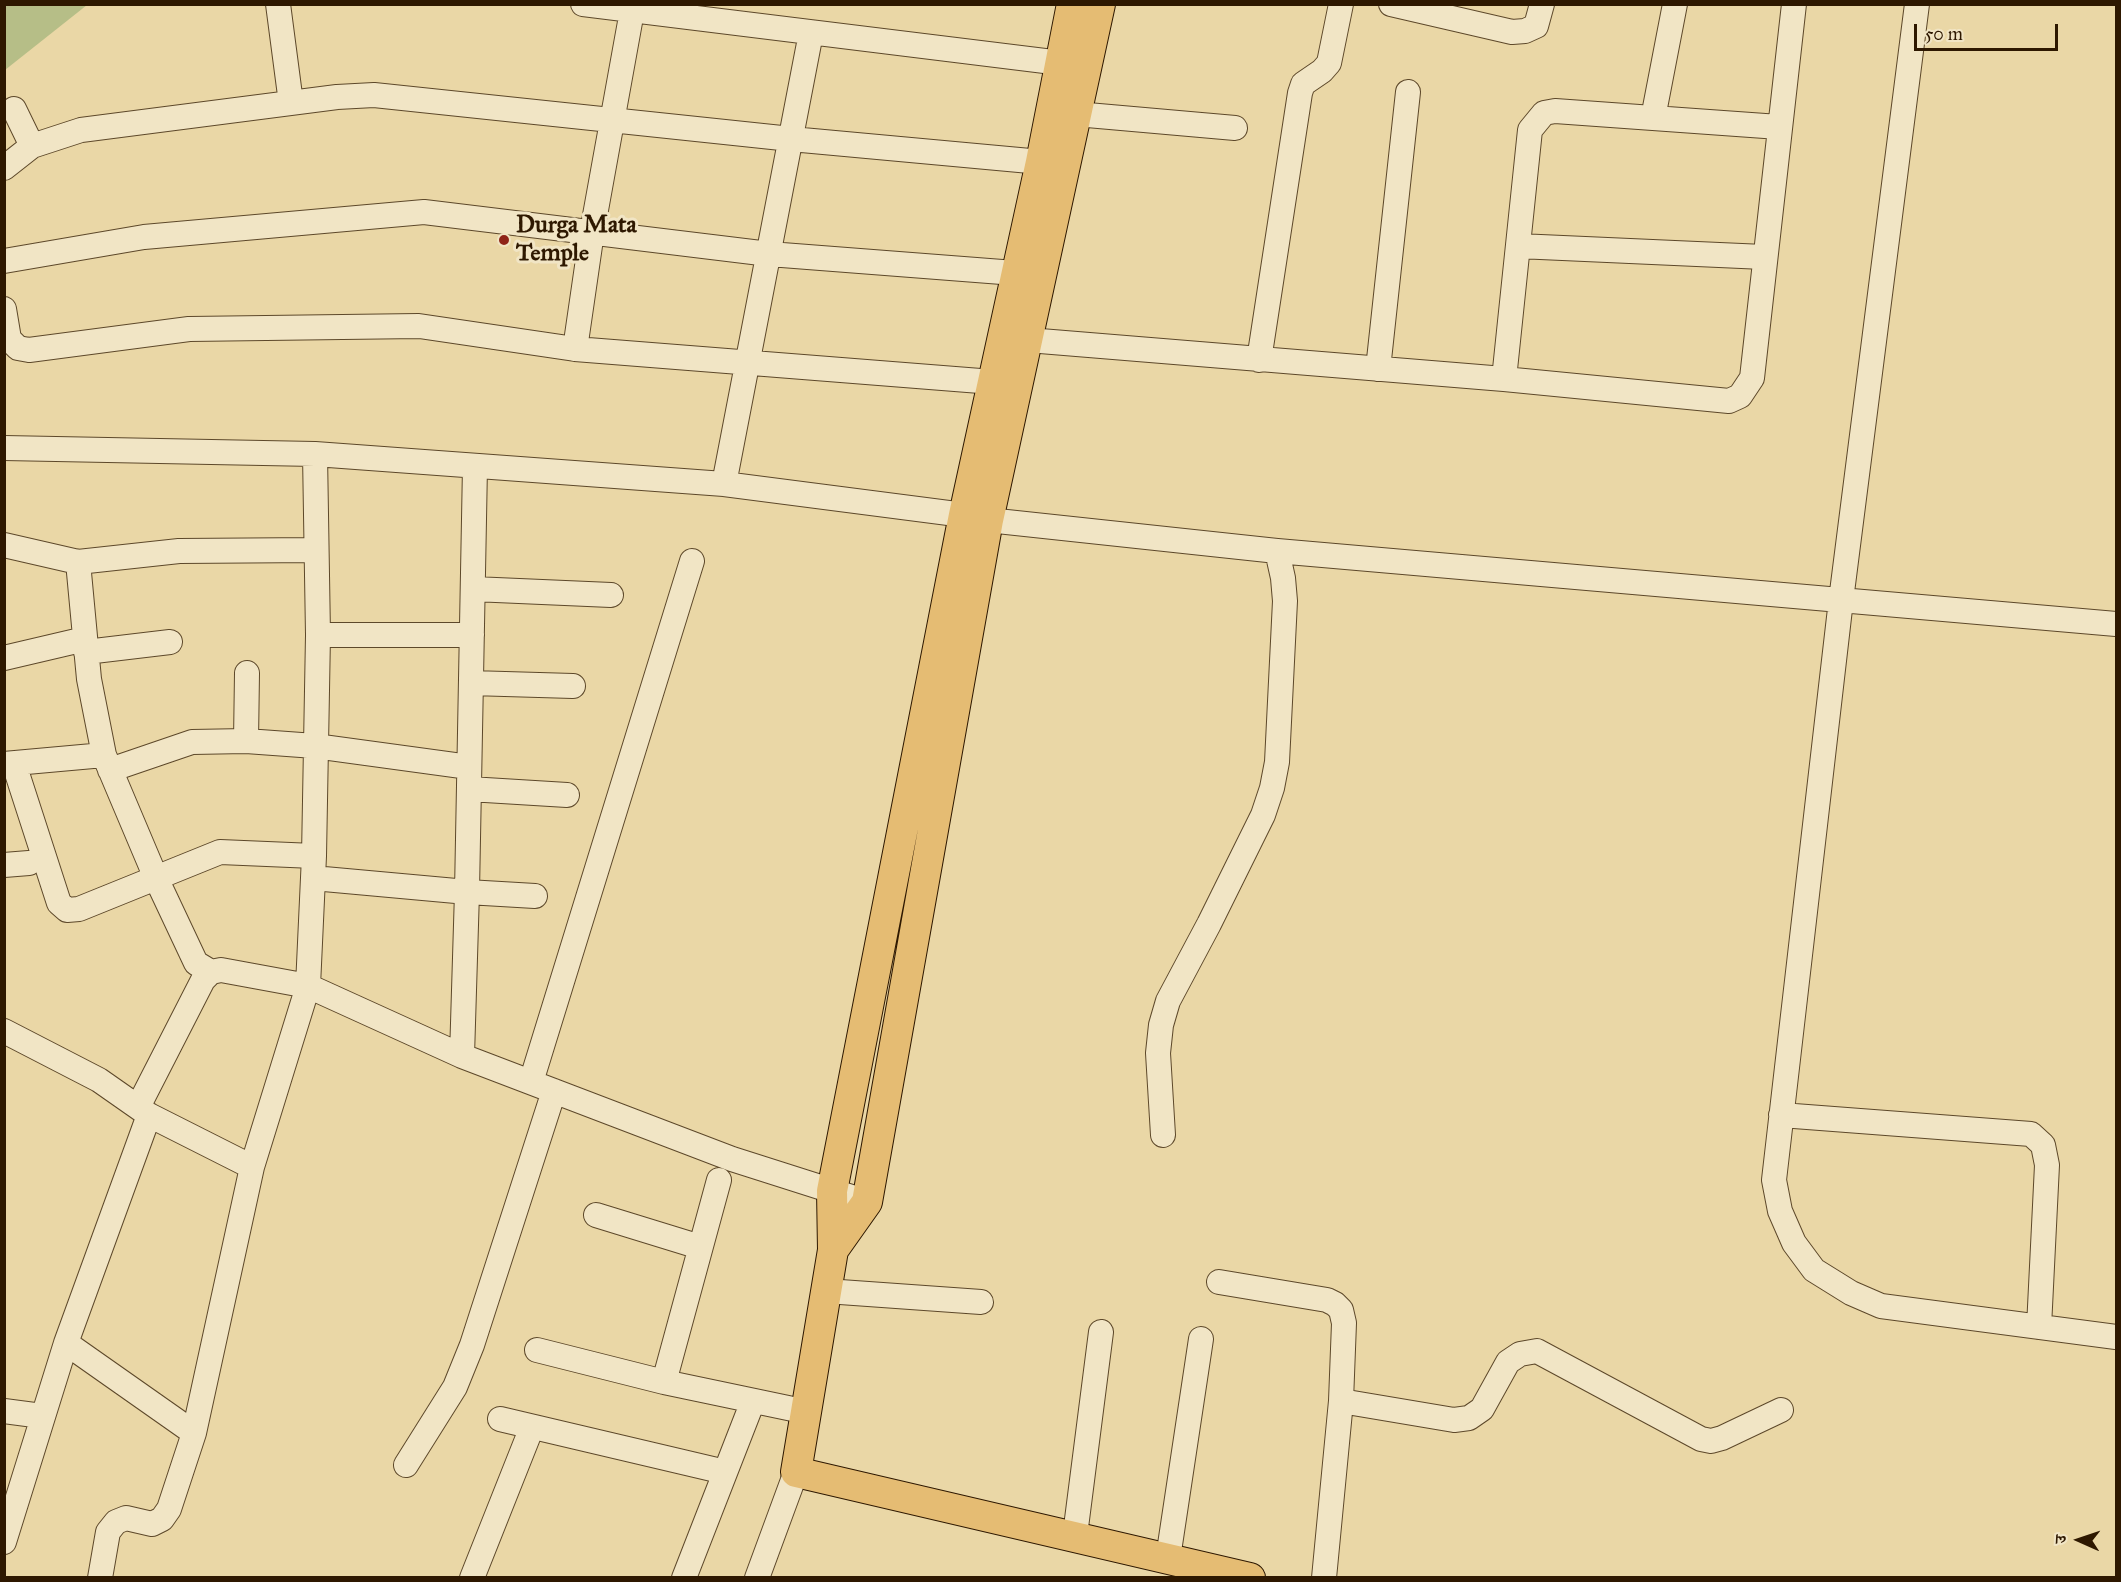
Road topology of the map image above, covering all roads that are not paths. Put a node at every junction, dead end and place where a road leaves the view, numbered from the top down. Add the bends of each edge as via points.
1 (278, 4) edge
2 (583, 4) edge
3 (1072, 4) edge
4 (1100, 4) edge
5 (1341, 4) edge
6 (1391, 4) edge
7 (1542, 4) edge
8 (1675, 4) edge
9 (1794, 4) edge
10 (1917, 4) edge
11 (632, 11) junction
12 (811, 33) junction
13 (1061, 63) junction
14 (1408, 92) dead end
15 (291, 103) junction
16 (14, 109) dead end
17 (1076, 114) junction
18 (1653, 118) junction
19 (612, 121) junction
20 (1779, 127) junction
21 (1235, 128) dead end
22 (791, 139) junction
23 (32, 146) junction
24 (1041, 162) junction
25 (4, 168) edge
26 (592, 232) junction
27 (1518, 246) junction
28 (769, 254) junction
29 (1764, 257) junction
30 (4, 261) edge
31 (1015, 273) junction
32 (4, 309) edge
33 (1028, 340) junction
34 (575, 349) junction
35 (1259, 360) junction
36 (748, 362) junction
37 (1378, 369) junction
38 (1504, 379) junction
39 (993, 382) junction
40 (4, 448) edge
41 (315, 454) junction
42 (475, 466) junction
43 (724, 484) junction
44 (976, 517) junction
45 (4, 545) edge
46 (316, 550) junction
47 (1276, 551) junction
48 (692, 561) dead end
49 (78, 562) junction
50 (473, 589) junction
51 (611, 595) dead end
52 (1841, 600) junction
53 (2116, 624) edge
54 (318, 635) junction
55 (472, 635) junction
56 (170, 642) dead end
57 (86, 646) junction
58 (4, 657) edge
59 (247, 674) dead end
60 (471, 683) junction
61 (573, 686) dead end
62 (246, 741) junction
63 (315, 746) junction
64 (107, 762) junction
65 (9, 764) edge
66 (469, 778) junction
67 (567, 795) dead end
68 (29, 863) dead end
69 (4, 865) edge
70 (314, 867) junction
71 (156, 878) junction
72 (467, 892) junction
73 (535, 896) dead end
74 (211, 972) junction
75 (308, 986) junction
76 (4, 1031) edge
77 (462, 1056) junction
78 (531, 1082) junction
79 (554, 1091) junction
80 (143, 1111) junction
81 (1781, 1115) junction
82 (1163, 1135) dead end
83 (252, 1167) junction
84 (719, 1180) dead end
85 (832, 1191) junction
86 (867, 1202) junction
87 (596, 1215) dead end
88 (700, 1247) junction
89 (832, 1250) junction
90 (1219, 1282) dead end
91 (826, 1291) junction
92 (981, 1302) dead end
93 (2039, 1327) junction
94 (1101, 1332) dead end
95 (2116, 1337) edge
96 (1201, 1339) dead end
97 (66, 1343) junction
98 (537, 1350) dead end
99 (664, 1382) junction
100 (753, 1401) junction
101 (1341, 1401) junction
102 (1781, 1410) dead end
103 (4, 1411) edge
104 (807, 1412) junction
105 (42, 1416) junction
106 (500, 1419) dead end
107 (532, 1427) junction
108 (194, 1433) junction
109 (406, 1465) dead end
110 (725, 1472) junction
111 (796, 1472) junction
112 (1075, 1535) junction
113 (4, 1542) edge
114 (1168, 1558) junction
115 (100, 1578) edge
116 (472, 1578) edge
117 (684, 1578) edge
118 (757, 1578) edge
119 (1250, 1578) edge
120 (1324, 1578) edge

1 - 15 street
2 - 11 street
3 - 13 main road
4 - 17 main road
5 - 35 street via 1329,63 1303,84 1300,93
6 - 7 street via 1512,32 1536,26
8 - 18 street
9 - 20 street
10 - 52 street
11 - 12 street
11 - 19 street
12 - 13 street
12 - 22 street
13 - 24 main road
14 - 37 street
15 - 19 street via 374,95
15 - 23 street via 81,130
16 - 23 street
17 - 21 street
17 - 33 main road
18 - 20 street
18 - 27 street via 1544,113 1530,130
19 - 22 street
19 - 26 street
20 - 29 street
22 - 24 street
22 - 28 street
23 - 25 street
24 - 31 main road
26 - 28 street
26 - 30 street via 424,212 144,237
26 - 34 street
27 - 29 street
27 - 38 street
28 - 31 street
28 - 36 street
29 - 38 street via 1752,378 1740,396 1729,401
31 - 39 main road
32 - 34 street via 9,339 18,348 29,350 189,329 419,326
33 - 35 street
33 - 44 main road
34 - 36 street
35 - 37 street
36 - 39 street
36 - 43 street
37 - 38 street
39 - 44 main road
40 - 41 street
41 - 42 street
41 - 46 street
42 - 43 street
42 - 50 street
43 - 44 street
44 - 47 street
44 - 85 main road
44 - 86 main road
45 - 49 street
46 - 49 street via 179,551
46 - 54 street
47 - 52 street
47 - 82 street via 1284,601 1277,762 1272,788 1258,825 1168,1001 1158,1053
48 - 78 street
49 - 57 street
50 - 51 street
50 - 55 street
52 - 53 street
52 - 81 street
54 - 55 street
54 - 63 street
55 - 60 street
56 - 57 street
57 - 58 street
57 - 64 street
59 - 62 street
60 - 61 street
60 - 66 street
62 - 63 street
62 - 64 street via 192,742
63 - 66 street
63 - 70 street
64 - 65 street
64 - 71 street
65 - 71 street via 58,903 67,910 79,909
66 - 67 street
66 - 72 street
68 - 69 street
70 - 71 street via 220,852
70 - 72 street
70 - 75 street
71 - 74 street via 196,963
72 - 73 street
72 - 77 street
74 - 75 street via 221,970
74 - 80 street via 203,980
75 - 77 street
75 - 83 street
76 - 80 street via 99,1080
77 - 78 street
78 - 79 street
79 - 85 street
79 - 109 street via 464,1366
80 - 83 street
80 - 97 street
81 - 93 street via 1774,1180 1780,1211 1794,1243 1814,1270 1881,1306
81 - 93 street via 2031,1134 2043,1145 2047,1165
83 - 108 street
84 - 88 street
85 - 86 street
85 - 89 main road
86 - 89 main road
87 - 88 street
88 - 99 street
89 - 91 main road
90 - 101 street via 1335,1304 1344,1323
91 - 92 street
91 - 104 main road
93 - 95 street
94 - 112 street
96 - 114 street
97 - 105 street
97 - 108 street
98 - 99 street
99 - 100 street
100 - 104 street
100 - 110 street
101 - 102 street via 1454,1420 1469,1418 1482,1408 1508,1362 1537,1351 1701,1439 1722,1438
101 - 120 street
103 - 105 street
104 - 111 main road
105 - 113 street
106 - 107 street
107 - 110 street
107 - 116 street
108 - 115 street via 169,1509 152,1524 126,1518 116,1522 108,1532
110 - 117 street
111 - 112 main road
111 - 118 street
112 - 114 main road
114 - 119 main road

